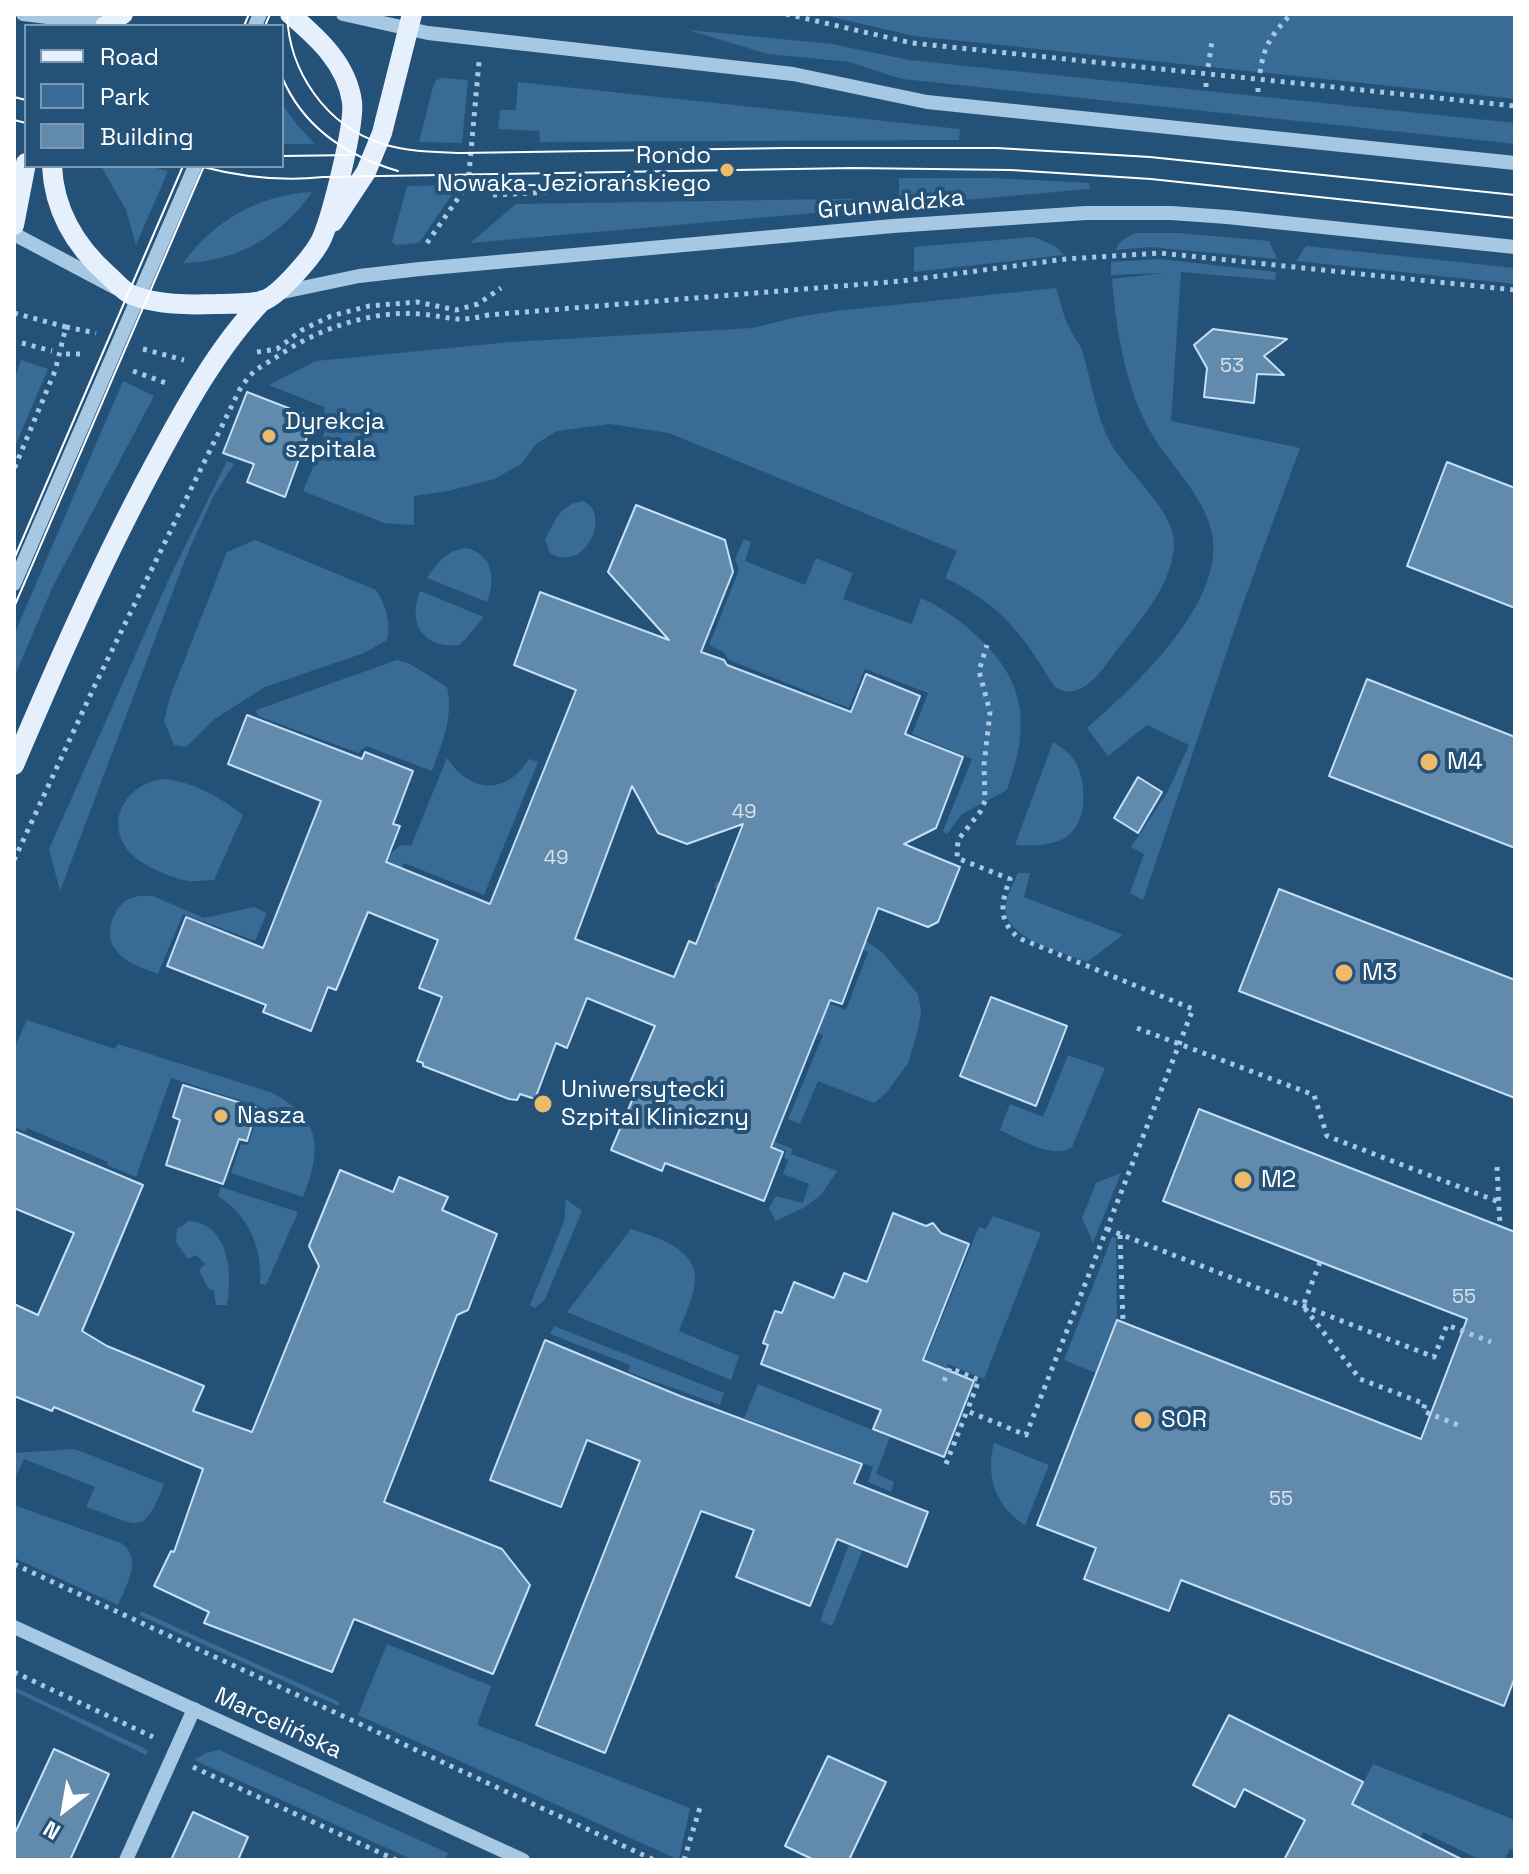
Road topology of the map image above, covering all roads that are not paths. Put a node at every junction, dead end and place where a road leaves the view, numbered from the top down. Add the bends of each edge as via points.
1 (23, 14) edge
2 (290, 14) edge
3 (343, 14) edge
4 (111, 21) edge
5 (410, 22) edge
6 (1515, 163) edge
7 (25, 168) edge
8 (52, 168) edge
9 (194, 168) edge
10 (14, 225) edge
11 (14, 234) edge
12 (322, 239) junction
13 (1515, 247) edge
14 (132, 295) junction
15 (268, 297) junction
16 (14, 584) edge
17 (14, 765) edge
18 (14, 1627) edge
19 (194, 1709) junction
20 (126, 1860) edge
21 (523, 1860) edge

1 - 4 street
2 - 12 main road via 329,51 352,102 351,128
3 - 5 street
5 - 6 street via 483,40 793,74 927,102
5 - 12 main road via 382,133 366,172
7 - 10 main road
8 - 14 main road via 62,214 80,247
9 - 14 street
11 - 14 street
12 - 15 main road
13 - 15 street, Grunwaldzka via 1227,217 1086,213 420,269 359,276
14 - 15 main road via 178,305
14 - 16 street
15 - 17 main road via 239,326 195,393 123,523
18 - 19 street, Marcelińska
19 - 20 street
19 - 21 street, Marcelińska

